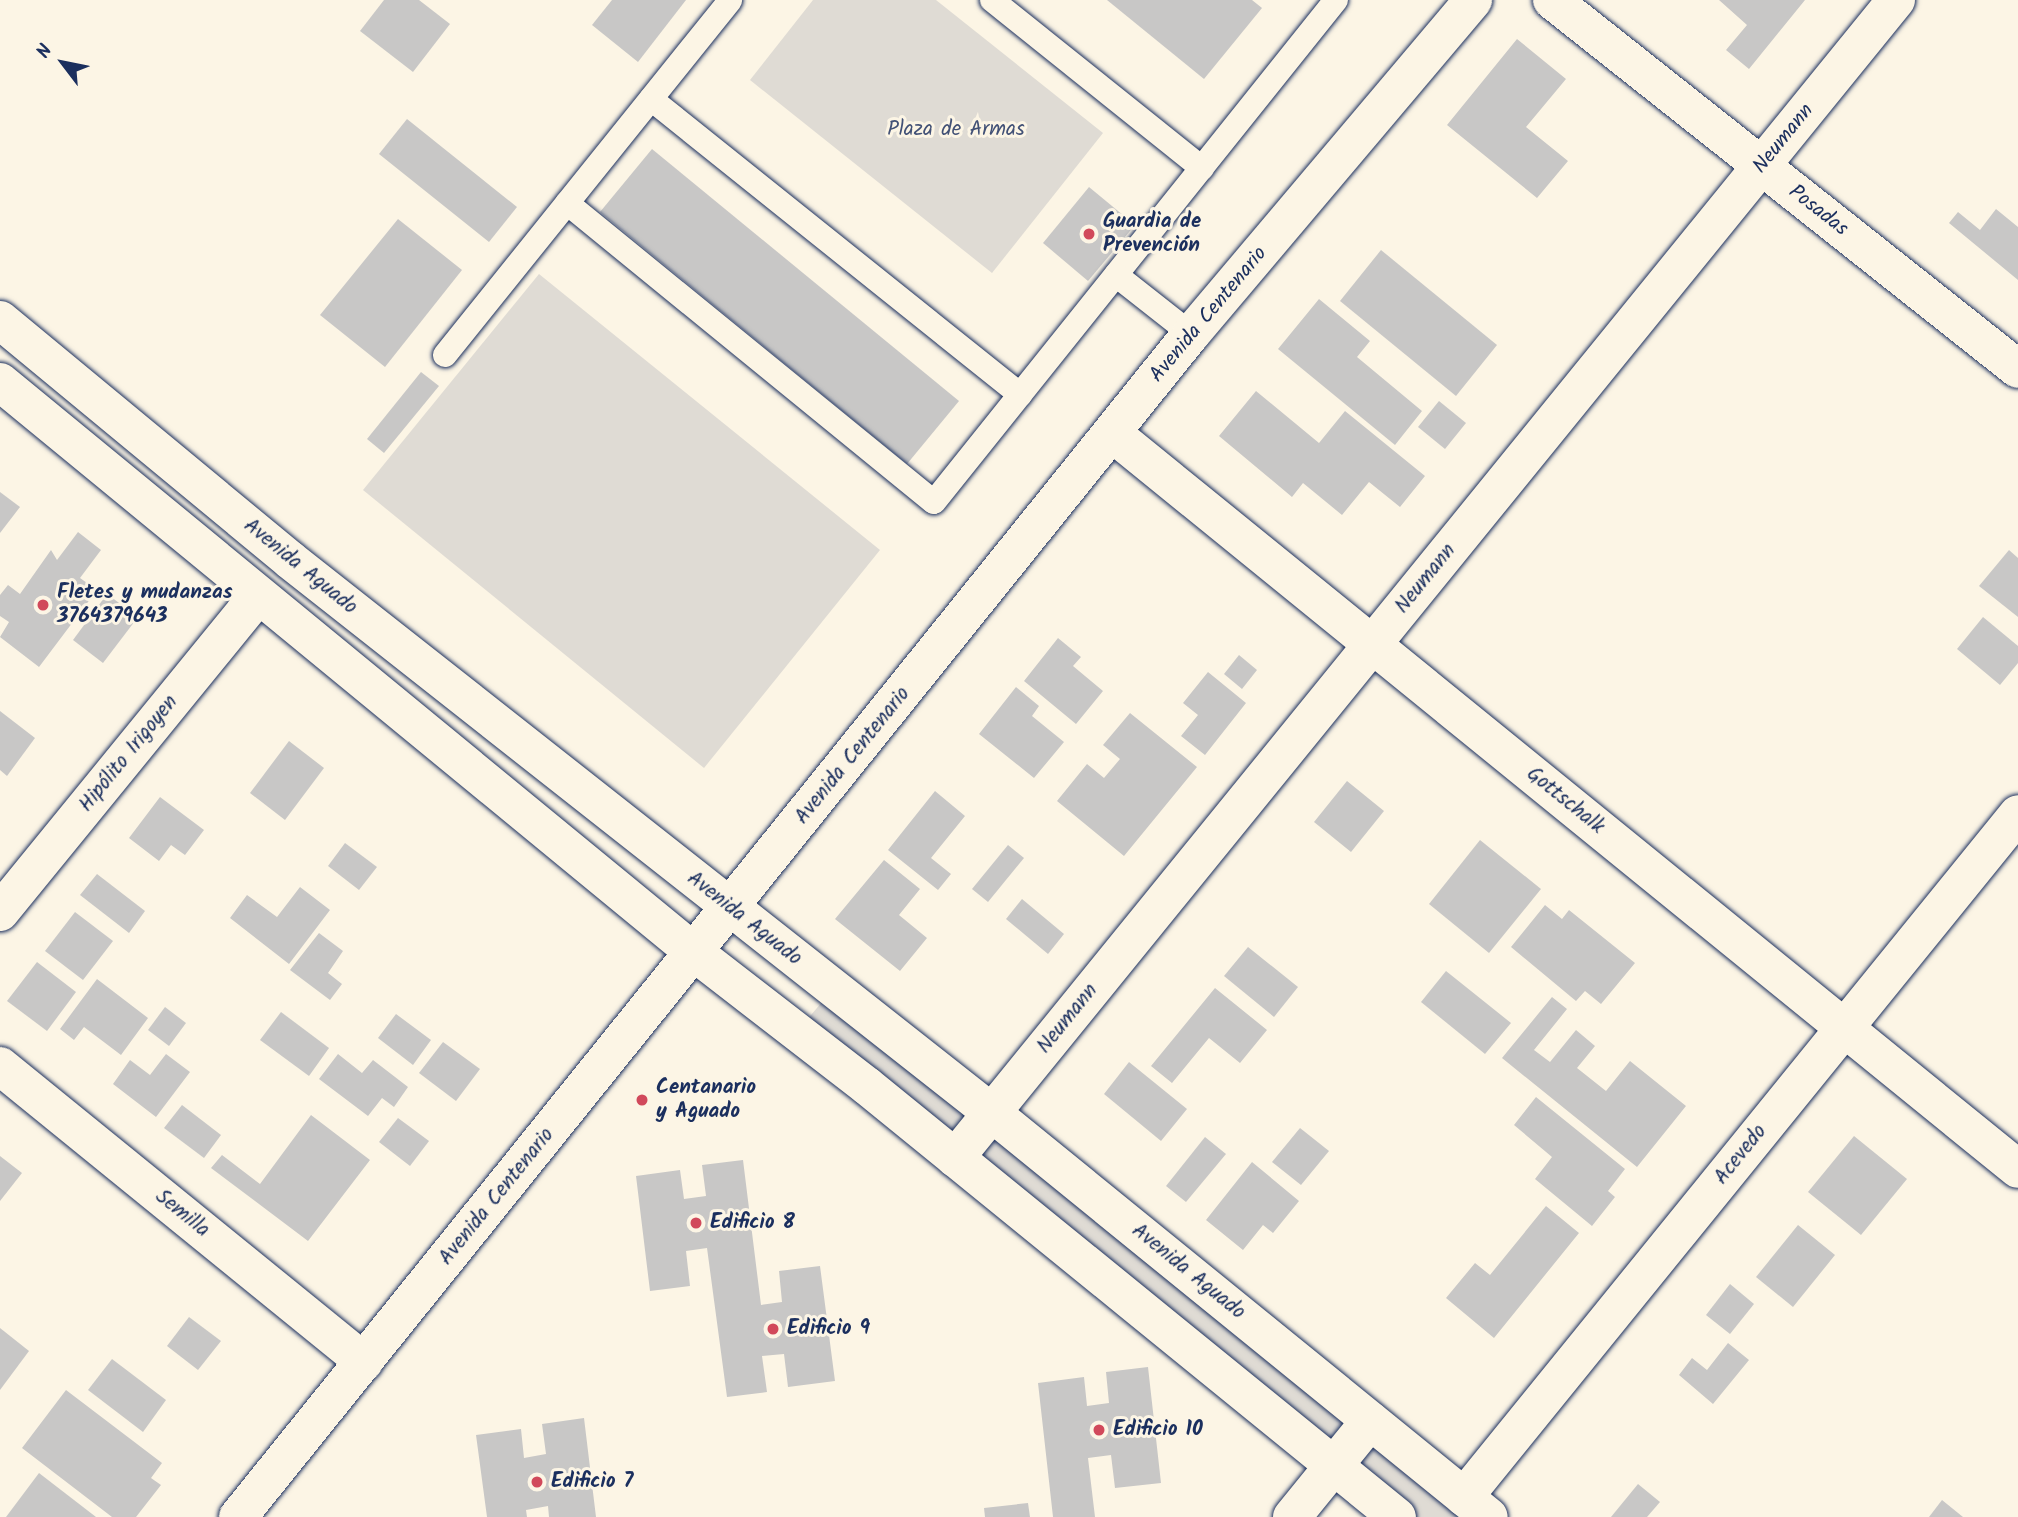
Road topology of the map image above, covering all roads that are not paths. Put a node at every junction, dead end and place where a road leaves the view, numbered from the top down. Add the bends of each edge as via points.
1 (730, 0) edge
2 (992, 0) edge
3 (1336, 0) edge
4 (1473, 0) edge
5 (1552, 0) edge
6 (1896, 0) edge
7 (651, 99) junction
8 (1762, 166) junction
9 (1202, 168) junction
10 (567, 203) junction
11 (1116, 275) junction
12 (0, 320) edge
13 (1191, 334) junction
14 (445, 355) dead end
15 (2018, 369) edge
16 (0, 382) edge
17 (1020, 395) junction
18 (1112, 433) junction
19 (258, 596) junction
20 (1373, 645) junction
21 (2018, 814) edge
22 (730, 909) junction
23 (0, 912) edge
24 (695, 953) junction
25 (1844, 1028) junction
26 (0, 1066) edge
27 (992, 1113) junction
28 (955, 1158) junction
29 (2018, 1169) edge
30 (364, 1362) junction
31 (1370, 1421) junction
32 (1334, 1466) junction
33 (1476, 1507) edge
34 (238, 1517) edge
35 (1292, 1517) edge
36 (1397, 1517) edge

1 - 7 lane
2 - 9 lane
3 - 9 lane
4 - 13 main road, Avenida Centenario
5 - 8 main road, Posadas
6 - 8 main road, Neumann
7 - 10 lane
7 - 17 lane
8 - 15 main road, Posadas
8 - 20 main road, Neumann
9 - 11 lane
10 - 14 lane
10 - 17 lane via 934,502
11 - 13 lane
11 - 17 lane
12 - 22 main road, Avenida Aguado via 279,551
13 - 18 main road, Avenida Centenario
16 - 19 main road
18 - 20 main road, Gottschalk
18 - 22 main road, Avenida Centenario
19 - 23 main road, Hipólito Irigoyen
19 - 24 main road
20 - 25 main road, Gottschalk
20 - 27 main road, Neumann
21 - 25 main road, Acevedo
22 - 24 main road, Avenida Centenario
22 - 27 main road, Avenida Aguado
24 - 28 main road
24 - 30 main road, Avenida Centenario
25 - 29 main road, Gottschalk
25 - 33 main road, Acevedo
26 - 30 main road, Semilla
27 - 28 main road, Neumann
27 - 31 main road, Avenida Aguado
28 - 32 main road
30 - 34 main road, Avenida Centenario
31 - 32 main road
31 - 33 main road, Avenida Aguado
32 - 35 main road
32 - 36 main road

